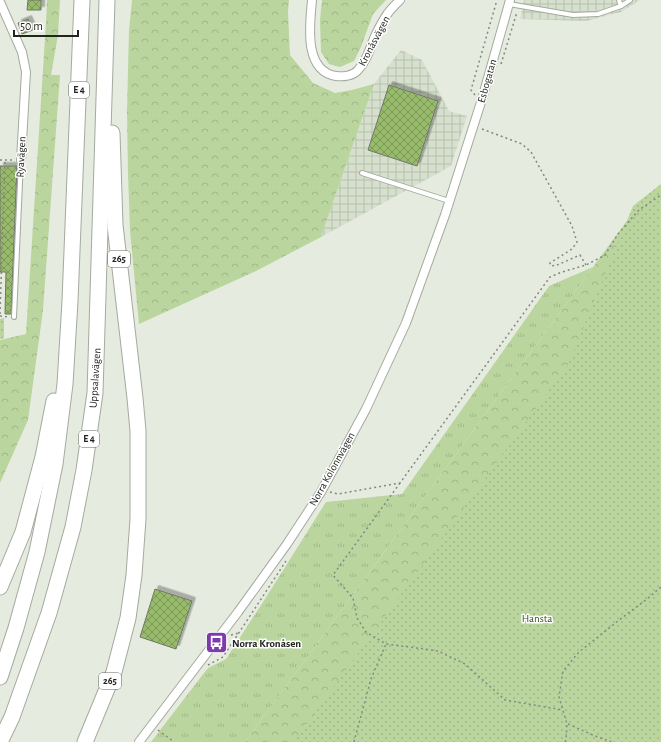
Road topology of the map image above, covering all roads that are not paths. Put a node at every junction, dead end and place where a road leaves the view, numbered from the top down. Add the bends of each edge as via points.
1 (82, 0) edge
2 (107, 0) edge
3 (312, 0) edge
4 (400, 0) edge
5 (619, 0) edge
6 (630, 0) edge
7 (0, 2) edge
8 (509, 2) edge
9 (621, 6) junction
10 (21, 160) joint
11 (461, 162) joint
12 (362, 173) dead end
13 (449, 201) junction
14 (70, 301) junction
15 (14, 317) dead end
16 (0, 587) edge
17 (0, 678) edge
18 (0, 742) edge
19 (85, 742) edge
20 (139, 742) edge

1 - 14 highway, E 4
2 - 18 highway, Uppsalavägen / E 4 via 95,393 84,470 73,527 49,613 12,717
2 - 19 highway, 265 via 116,225 138,431 138,519 128,618 114,672
3 - 4 street, Kronåsvägen via 310,47 323,71 342,77 357,71 365,61 375,35 388,13
5 - 9 lane
6 - 9 lane
7 - 10 street, Ryavägen via 22,52 26,72
8 - 9 lane via 573,15 598,14
8 - 11 street, Esbogatan via 482,99
10 - 15 lane, Ryavägen
11 - 13 street, Norra Kolonnvägen
12 - 13 lane
13 - 20 street, Norra Kolonnvägen via 406,323 366,409 321,492 238,612
14 - 16 highway via 43,457 23,532
14 - 17 highway, E 4 via 65,384 55,464 37,552

